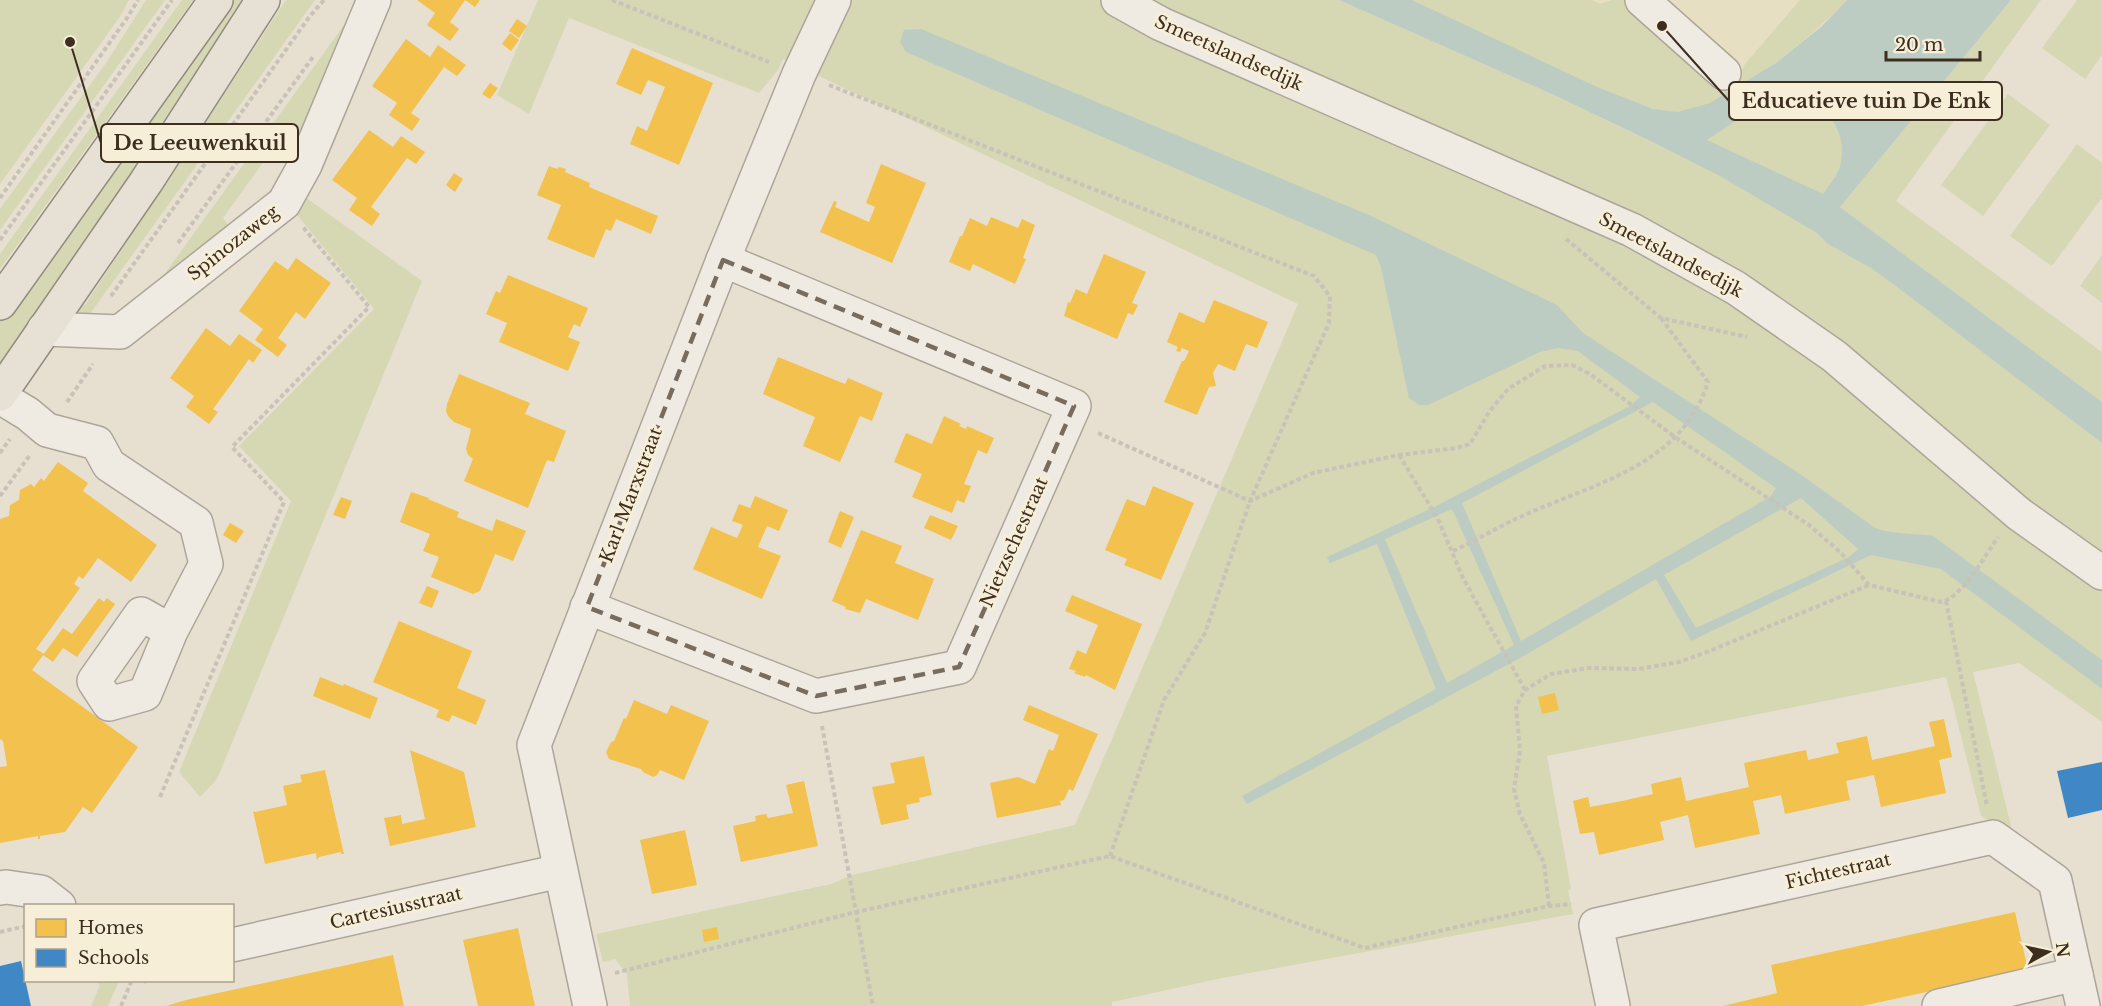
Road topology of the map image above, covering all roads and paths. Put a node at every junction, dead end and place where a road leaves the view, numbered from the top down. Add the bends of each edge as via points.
1 (138, 0) edge
2 (172, 0) edge
3 (216, 0) edge
4 (263, 0) edge
5 (324, 0) edge
6 (374, 0) edge
7 (612, 0) edge
8 (834, 0) edge
9 (1118, 0) edge
10 (1642, 0) edge
11 (1724, 73) dead end
12 (799, 74) junction
13 (0, 198) edge
14 (284, 203) junction
15 (0, 240) edge
16 (1588, 257) dead end
17 (723, 260) junction
18 (0, 303) edge
19 (1661, 318) junction
20 (44, 329) junction
21 (85, 332) junction
22 (1724, 332) dead end
23 (0, 395) edge
24 (1074, 406) junction
25 (28, 414) junction
26 (1675, 437) junction
27 (0, 453) edge
28 (1400, 455) junction
29 (1251, 501) junction
30 (1998, 537) dead end
31 (1453, 551) junction
32 (2102, 573) edge
33 (1869, 585) junction
34 (1946, 601) junction
35 (587, 607) junction
36 (171, 631) dead end
37 (1525, 690) junction
38 (816, 696) junction
39 (160, 797) dead end
40 (1993, 837) junction
41 (1110, 856) junction
42 (560, 871) junction
43 (0, 888) edge
44 (56, 904) edge
45 (1550, 906) junction
46 (856, 912) junction
47 (1596, 925) junction
48 (24, 926) edge
49 (0, 932) edge
50 (234, 945) edge
51 (2076, 974) junction
52 (132, 982) edge
53 (588, 994) edge
54 (121, 1006) edge
55 (873, 1006) edge
56 (1613, 1006) edge
57 (1940, 1006) edge
58 (2083, 1006) edge

1 - 13 path
2 - 15 path
3 - 18 main road
4 - 20 main road via 146,182
5 - 21 path
6 - 14 street, Spinozaweg via 305,165
7 - 12 path
8 - 12 street, Karl Marxstraat
9 - 32 street, Smeetslandsedijk via 1161,24 1632,230 1736,288 1834,356 2019,514
10 - 11 street
12 - 17 street, Karl Marxstraat
12 - 29 path via 1314,276 1330,296 1329,323
14 - 21 street, Spinozaweg via 120,332
14 - 39 path via 369,307 232,447 284,502
16 - 19 path
17 - 24 street
17 - 35 street, Karl Marxstraat
19 - 22 path
19 - 26 path via 1708,382 1701,402
20 - 21 street, Spinozaweg
20 - 23 main road
23 - 25 street
24 - 29 path via 1094,432
24 - 38 street, Nietzschestraat via 959,668
25 - 27 path
25 - 36 street via 47,430 97,443 110,465 196,523 206,564
26 - 28 path via 1590,374 1572,365 1545,366 1508,388 1470,444
26 - 31 path via 1639,465
26 - 33 path via 1809,525
28 - 29 path via 1313,473
28 - 31 path
29 - 41 path via 1206,633 1164,700
30 - 34 path via 1959,591
31 - 37 path via 1463,578
33 - 34 path
33 - 37 path via 1679,662 1638,669 1589,668 1551,674
34 - 40 path
35 - 38 street
35 - 42 street, Karl Marxstraat via 534,745
37 - 45 path via 1516,706 1520,751 1514,789 1520,814 1544,863
38 - 46 path
40 - 47 street, Fichtestraat
40 - 51 street via 2055,881
41 - 45 path via 1365,948
41 - 46 path
42 - 50 street, Cartesiusstraat
42 - 53 street, Karl Marxstraat
43 - 44 street via 41,892
45 - 47 path via 1584,904
46 - 53 path
46 - 55 path
47 - 56 street
48 - 49 path
51 - 57 street
51 - 58 street
52 - 54 path

